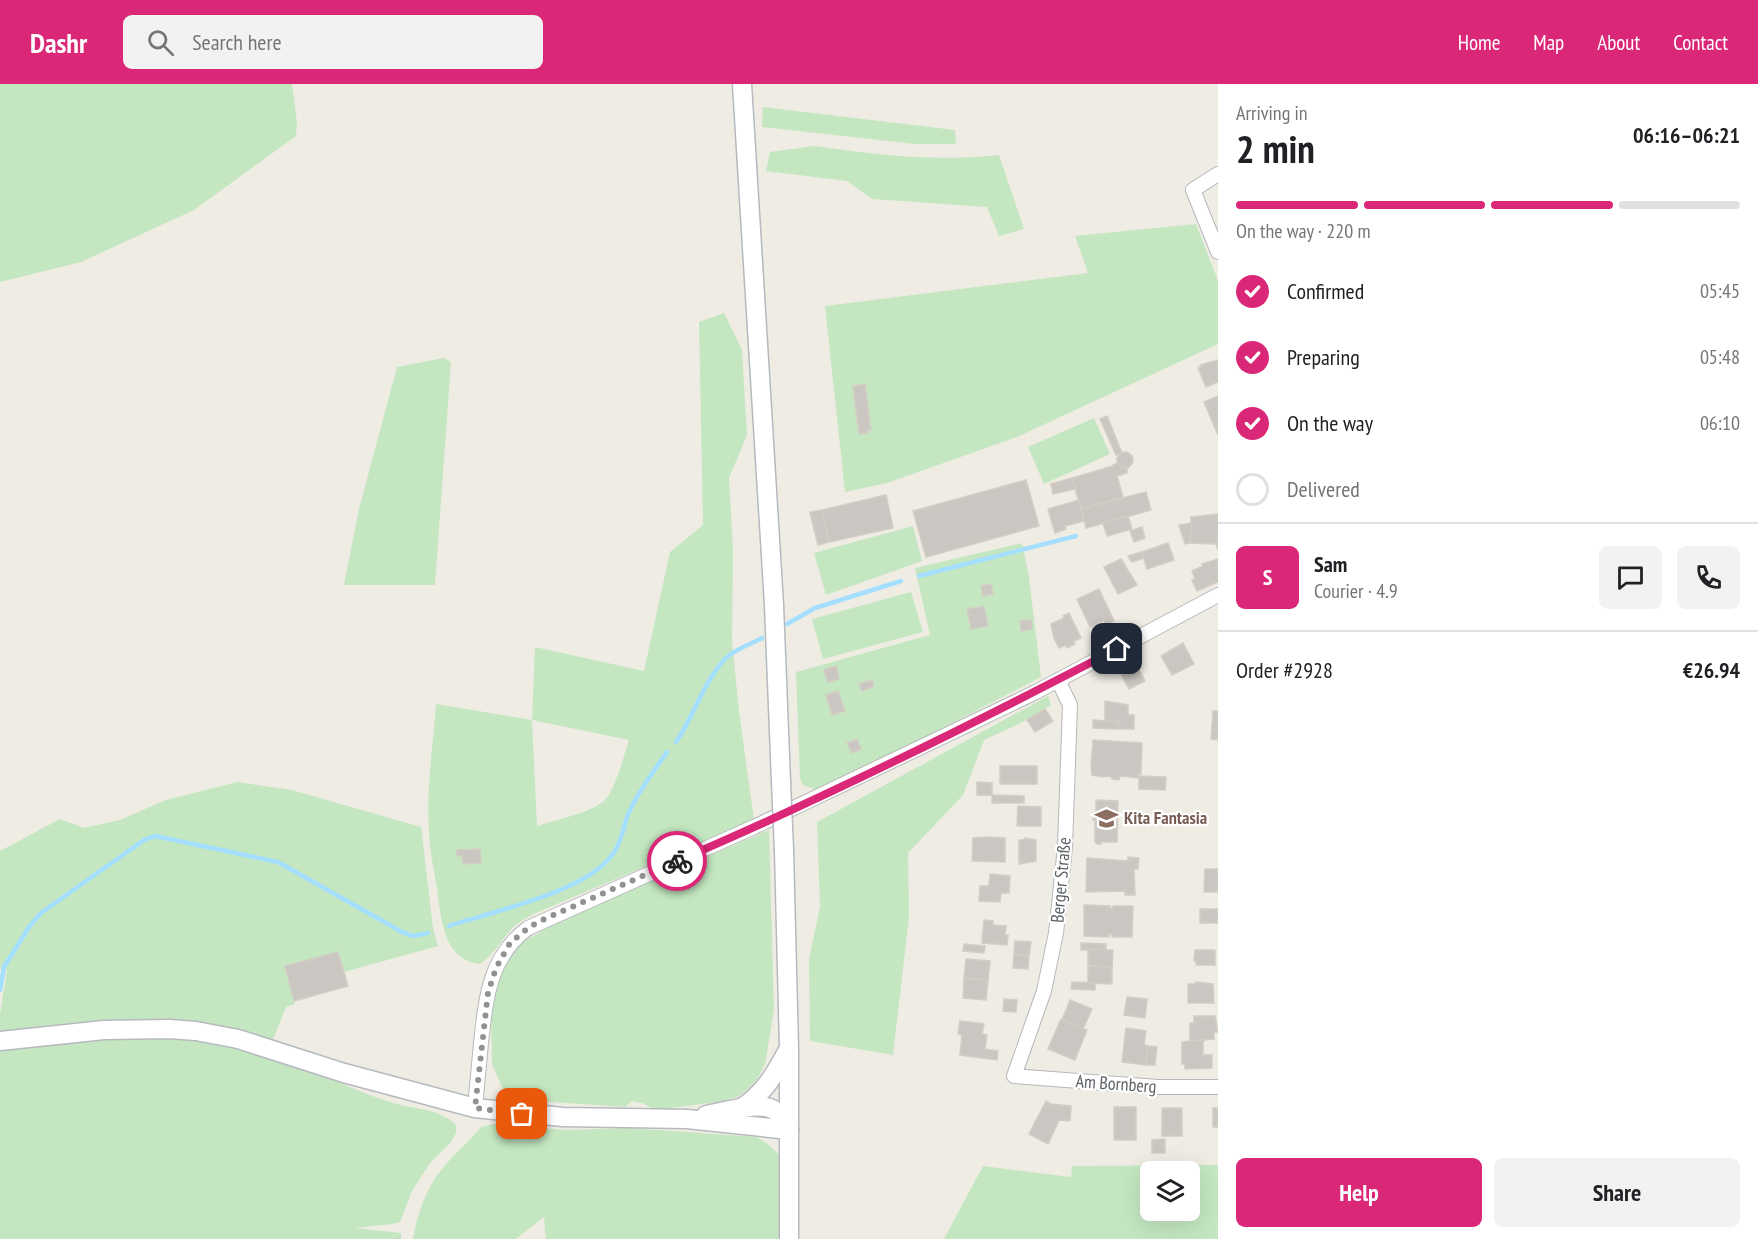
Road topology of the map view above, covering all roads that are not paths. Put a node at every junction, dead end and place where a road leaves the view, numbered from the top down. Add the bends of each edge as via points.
1 (741, 84) edge
2 (1218, 174) edge
3 (1218, 252) edge
4 (1218, 594) edge
5 (1058, 680) junction
6 (0, 1041) edge
7 (789, 1048) junction
8 (1014, 1076) joint
9 (1218, 1087) edge
10 (475, 1108) junction
11 (740, 1109) junction
12 (687, 1119) junction
13 (789, 1130) junction
14 (789, 1239) edge

1 - 7 main road, bridge via 773,593
2 - 3 street via 1192,190
4 - 5 street
5 - 8 street, Berger Straße via 1070,705 1065,847 1056,933 1044,992
5 - 10 street via 772,818 528,928 504,952 490,982
6 - 10 main road via 104,1030 196,1031 238,1039 344,1073
7 - 11 main road via 766,1088
7 - 13 main road
8 - 9 street, Am Bornberg via 1158,1087
10 - 12 main road via 563,1117
11 - 12 main road
11 - 13 main road via 770,1108
12 - 13 main road
13 - 14 main road

